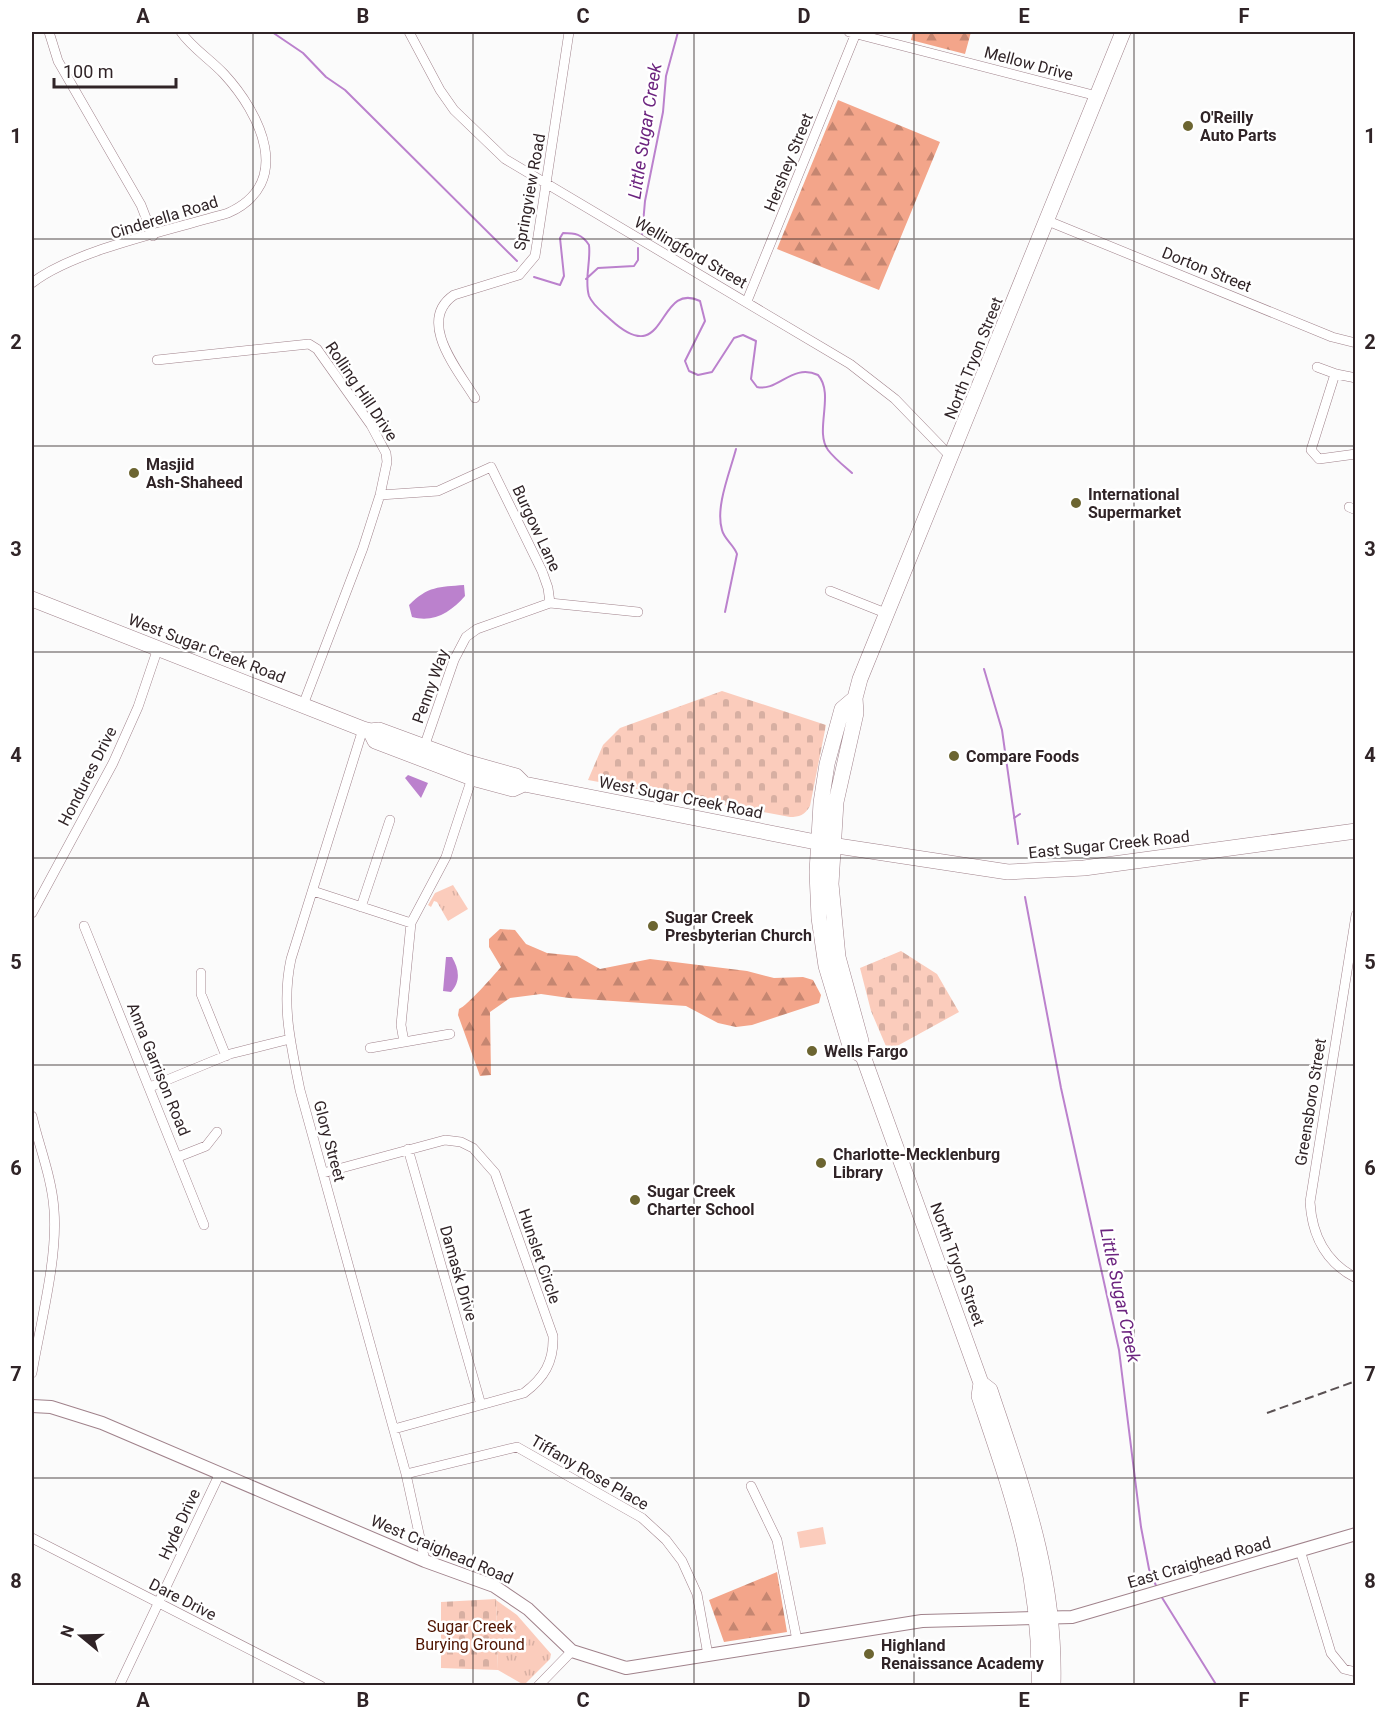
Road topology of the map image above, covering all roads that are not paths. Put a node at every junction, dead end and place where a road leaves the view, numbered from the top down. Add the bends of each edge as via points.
1 (49, 32) edge
2 (181, 32) edge
3 (410, 32) edge
4 (570, 32) edge
5 (853, 32) edge
6 (1123, 32) edge
7 (1097, 96) junction
8 (547, 186) junction
9 (1048, 221) junction
10 (153, 236) junction
11 (32, 284) edge
12 (747, 301) junction
13 (1356, 343) edge
14 (157, 360) dead end
15 (1317, 367) dead end
16 (1335, 374) junction
17 (1356, 378) edge
18 (475, 398) dead end
19 (1356, 454) edge
20 (952, 458) junction
21 (380, 495) junction
22 (830, 591) dead end
23 (32, 598) edge
24 (550, 603) junction
25 (638, 612) dead end
26 (888, 614) junction
27 (158, 648) junction
28 (303, 705) junction
29 (366, 730) junction
30 (424, 747) junction
31 (472, 778) junction
32 (524, 784) junction
33 (390, 820) dead end
34 (1356, 831) edge
35 (825, 844) junction
36 (313, 891) junction
37 (361, 907) junction
38 (32, 913) edge
39 (1356, 915) edge
40 (411, 923) junction
41 (84, 926) dead end
42 (201, 973) dead end
43 (450, 1034) dead end
44 (290, 1039) junction
45 (404, 1042) junction
46 (370, 1048) dead end
47 (226, 1056) junction
48 (150, 1087) junction
49 (32, 1116) edge
50 (217, 1132) dead end
51 (408, 1149) junction
52 (178, 1157) junction
53 (323, 1173) junction
54 (204, 1225) dead end
55 (1356, 1278) edge
56 (32, 1373) edge
57 (481, 1405) junction
58 (32, 1406) edge
59 (394, 1429) junction
60 (220, 1473) junction
61 (406, 1474) junction
62 (751, 1486) dead end
63 (1356, 1534) edge
64 (32, 1538) edge
65 (1300, 1550) junction
66 (425, 1561) junction
67 (159, 1603) junction
68 (1045, 1617) junction
69 (797, 1640) junction
70 (572, 1651) junction
71 (708, 1655) junction
72 (1356, 1672) edge
73 (119, 1686) edge
74 (321, 1686) edge
75 (538, 1686) edge
76 (1039, 1686) edge
77 (1053, 1686) edge

1 - 10 street via 58,62 141,205
2 - 10 street, Cinderella Road via 225,74 247,104 262,134 267,161 258,188 244,204 228,213
3 - 8 street, Wellingford Street via 440,90 464,122 505,159
4 - 8 street, Springview Road
5 - 7 street, Mellow Drive
5 - 12 street, Hershey Street
6 - 7 main road, North Tryon Street
7 - 9 main road, North Tryon Street
8 - 12 street, Wellingford Street
8 - 18 street, Springview Road via 538,247 526,269 508,280 454,295 439,315 440,338
9 - 13 street, Dorton Street via 1332,337
9 - 20 main road, North Tryon Street
10 - 11 street, Cinderella Road via 75,260
12 - 20 street, Wellingford Street via 868,376
14 - 21 street, Rolling Hill Drive via 309,344 317,349 371,424 386,453
15 - 16 street
16 - 17 street
16 - 19 street via 1311,450 1319,459
20 - 26 main road, North Tryon Street
21 - 24 street, Burgow Lane via 438,491 491,467 542,571
21 - 28 street, Rolling Hill Drive
22 - 26 street
23 - 27 main road, West Sugar Creek Road
24 - 25 street, Penny Way
24 - 30 street, Penny Way via 497,620 466,638 454,660
26 - 35 main road, North Tryon Street via 855,698 856,713
27 - 28 main road, West Sugar Creek Road
27 - 38 street, Hondures Drive via 113,763
28 - 29 main road, West Sugar Creek Road
29 - 30 main road, West Sugar Creek Road via 380,730
29 - 31 main road, West Sugar Creek Road via 375,741
29 - 36 street, Glory Street
30 - 32 main road, West Sugar Creek Road via 516,776
31 - 32 main road, West Sugar Creek Road via 513,789
31 - 40 street via 446,857
32 - 35 main road, West Sugar Creek Road
33 - 37 street
34 - 35 main road, East Sugar Creek Road via 1084,868 1022,872 979,869
35 - 68 main road, North Tryon Street via 818,902 826,966 851,1049 863,1056 981,1383 979,1396 1024,1535
36 - 37 street
36 - 44 street, Glory Street via 286,981
37 - 40 street
39 - 55 street, Greensboro Street via 1310,1202 1314,1230 1322,1248 1335,1264
40 - 45 street via 401,1025
41 - 48 street, Anna Garrison Road
42 - 47 street via 201,994
43 - 45 street
44 - 47 street
44 - 53 street, Glory Street
45 - 46 street
47 - 48 street
48 - 52 street, Anna Garrison Road
49 - 56 street via 54,1216
50 - 52 street via 206,1146
51 - 53 street, Hunslet Circle
51 - 57 street, Damask Drive
51 - 57 street, Hunslet Circle via 445,1140 461,1142 484,1157 495,1173 553,1336 554,1352 538,1383 524,1393
52 - 54 street, Anna Garrison Road
53 - 59 street, Glory Street
57 - 59 street, Hunslet Circle
58 - 60 street, West Craighead Road via 102,1423
59 - 61 street, Glory Street
60 - 66 street, West Craighead Road
60 - 67 street, Hyde Drive
61 - 66 street, Glory Street
61 - 71 street, Tiffany Rose Place via 517,1447 642,1518 666,1540 692,1580
62 - 69 street via 777,1540
63 - 65 street, East Craighead Road
64 - 67 street, Dare Drive
65 - 68 street, East Craighead Road via 1072,1617
65 - 72 street via 1331,1653 1344,1669
66 - 70 street, West Craighead Road via 510,1594
67 - 73 street, Hyde Drive
67 - 74 street, Dare Drive
68 - 69 street, West Craighead Road via 922,1621
68 - 76 main road, North Tryon Street
68 - 77 main road, North Tryon Street
69 - 71 street, West Craighead Road
70 - 71 street, West Craighead Road via 626,1668
70 - 75 street

